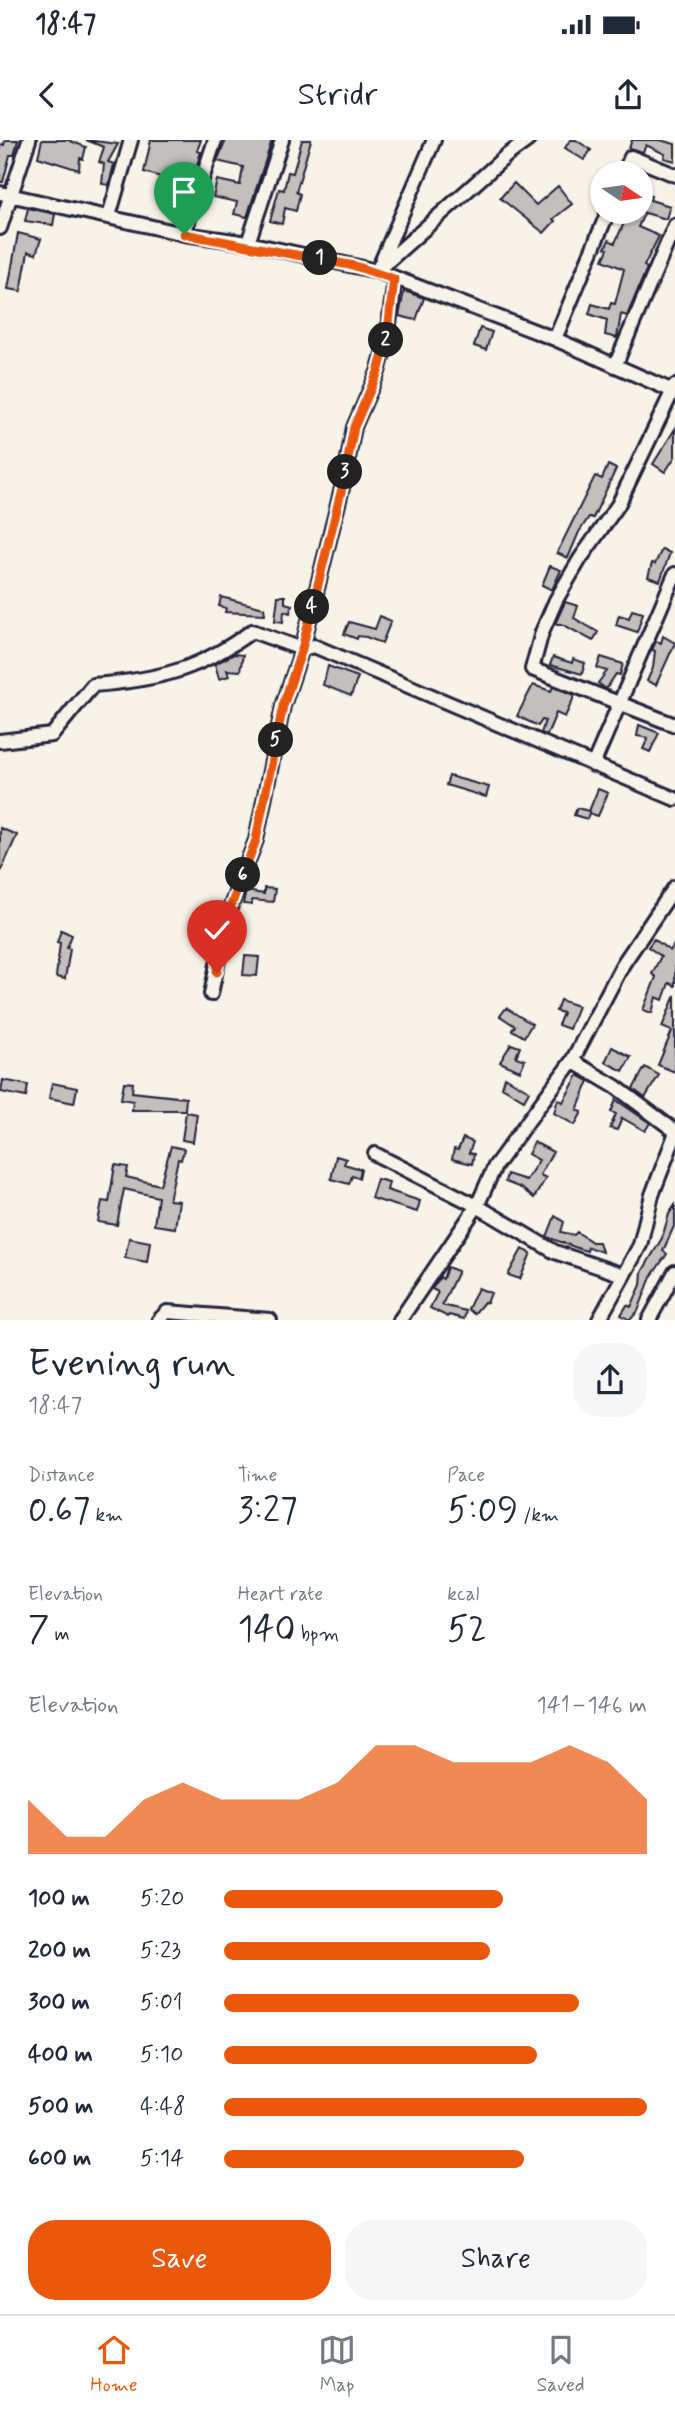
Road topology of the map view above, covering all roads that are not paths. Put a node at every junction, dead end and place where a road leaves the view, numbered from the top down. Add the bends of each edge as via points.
1 (30, 140) edge
2 (131, 140) edge
3 (215, 140) edge
4 (282, 140) edge
5 (434, 140) edge
6 (528, 140) edge
7 (653, 166) edge
8 (675, 175) edge
9 (6, 194) edge
10 (109, 216) junction
11 (603, 224) edge
12 (675, 225) edge
13 (0, 228) edge
14 (184, 234) junction
15 (248, 243) junction
16 (377, 271) junction
17 (394, 279) junction
18 (555, 339) junction
19 (615, 366) junction
20 (674, 390) edge
21 (675, 574) edge
22 (302, 649) junction
23 (619, 701) junction
24 (675, 725) edge
25 (0, 741) edge
26 (593, 765) junction
27 (675, 799) edge
28 (675, 887) edge
29 (211, 994) dead end
30 (572, 1061) junction
31 (675, 1133) edge
32 (375, 1154) dead end
33 (477, 1206) junction
34 (675, 1272) edge
35 (623, 1275) junction
36 (159, 1320) edge
37 (253, 1320) edge
38 (271, 1320) edge
39 (400, 1320) edge
40 (598, 1320) edge
41 (649, 1320) edge

1 - 9 street
2 - 10 street
3 - 14 street
4 - 15 street
5 - 16 street
6 - 16 street
7 - 8 street
9 - 10 street
9 - 13 street
10 - 14 street
11 - 18 street
12 - 19 street
14 - 15 street
15 - 16 street
16 - 17 street
17 - 18 street
17 - 22 street via 384,350 354,427
18 - 19 street
19 - 20 street
20 - 23 street via 618,505 556,600 532,669
21 - 23 street
22 - 25 street via 252,631 224,652 186,668 146,681 93,684 52,736
22 - 26 street via 314,646
22 - 29 street via 283,706 256,840 227,916
23 - 24 street
23 - 26 street
26 - 27 street
28 - 30 street via 623,964
30 - 31 street via 616,1087
30 - 33 street via 495,1166
31 - 35 street via 640,1245
32 - 33 street
33 - 35 street via 555,1252
33 - 39 street
34 - 41 street
35 - 40 street
36 - 37 street via 167,1312
37 - 38 street

